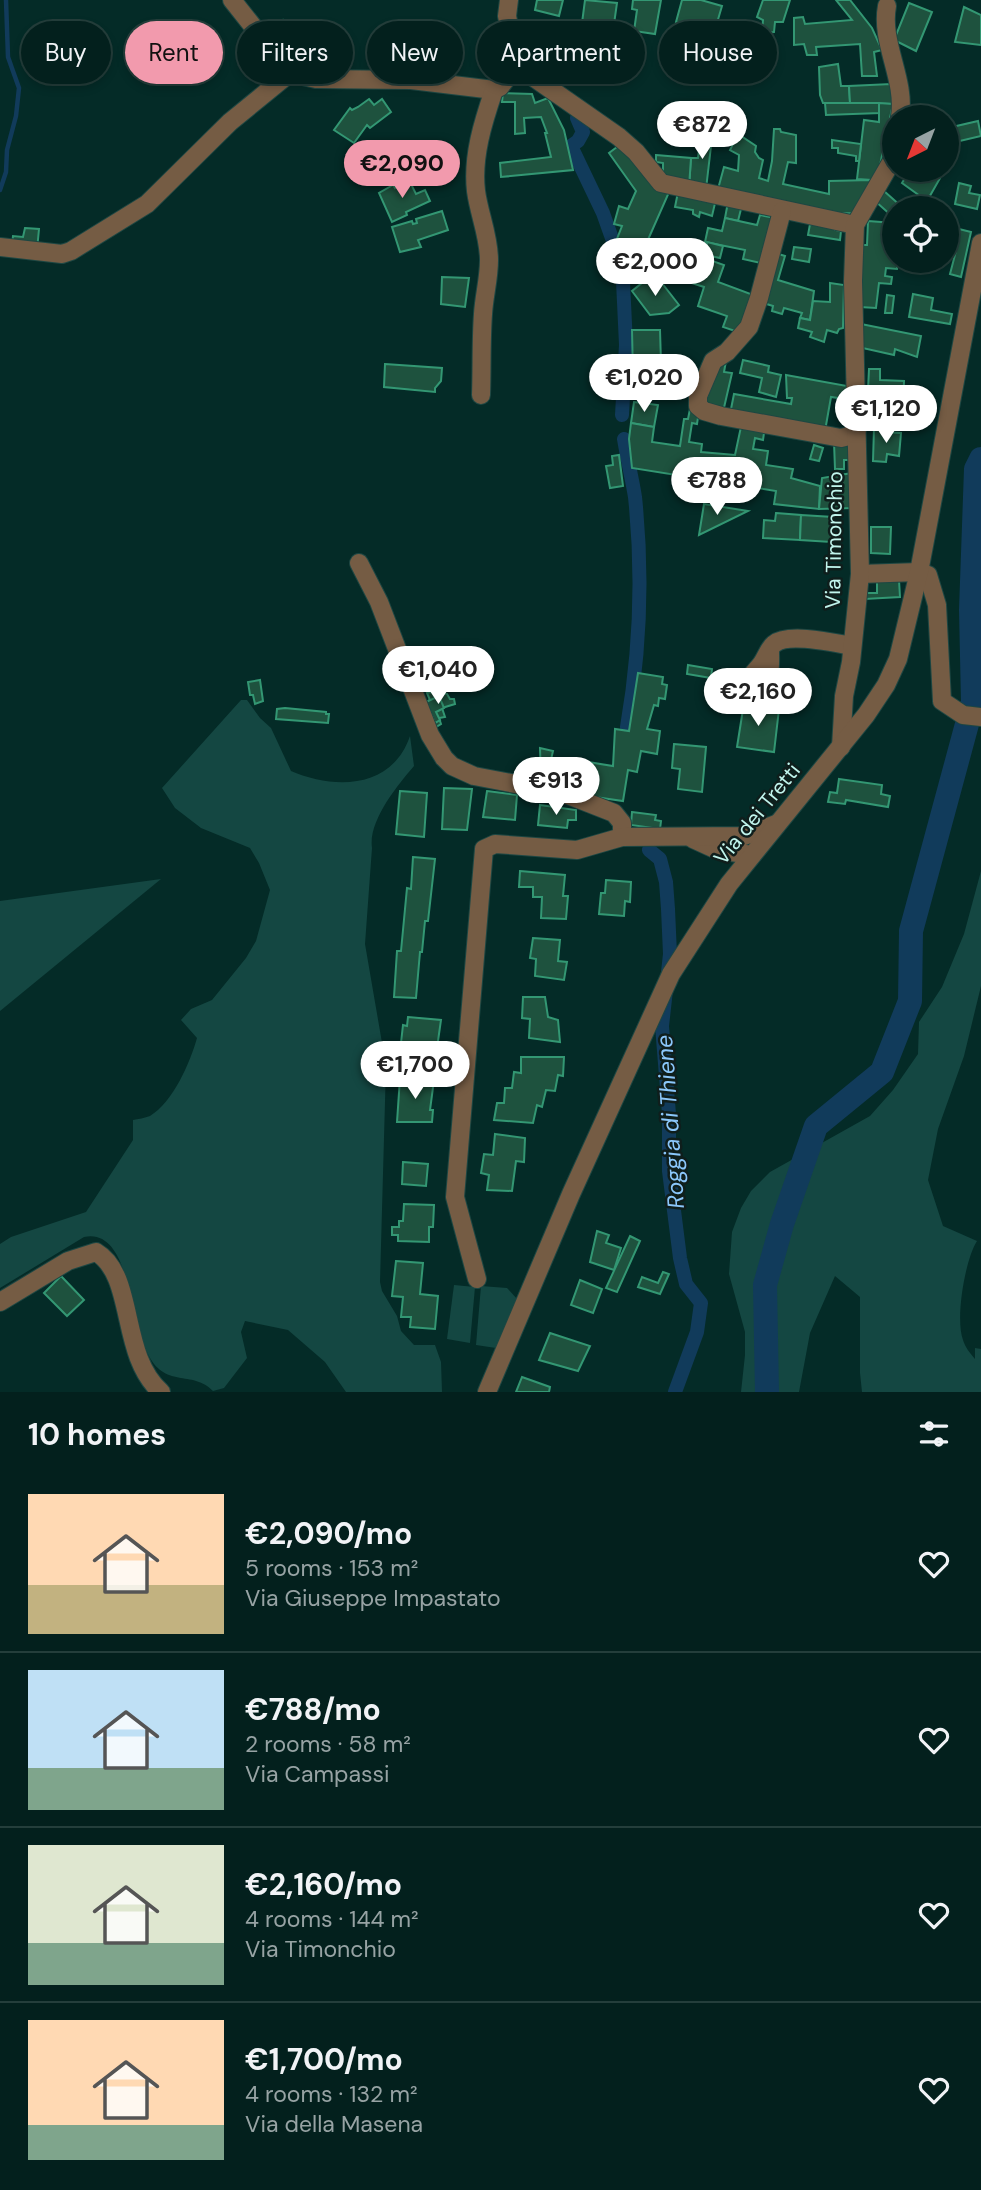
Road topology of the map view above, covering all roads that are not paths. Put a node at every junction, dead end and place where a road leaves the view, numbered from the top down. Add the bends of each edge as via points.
1 (232, 0) edge
2 (509, 0) edge
3 (886, 2) edge
4 (248, 21) edge
5 (509, 21) edge
6 (353, 79) edge
7 (276, 84) edge
8 (502, 84) edge
9 (541, 84) edge
10 (494, 90) junction
11 (899, 105) edge
12 (882, 178) edge
13 (782, 211) junction
14 (855, 225) junction
15 (981, 243) edge
16 (0, 247) edge
17 (481, 395) dead end
18 (857, 429) junction
19 (359, 563) dead end
20 (919, 572) junction
21 (860, 573) junction
22 (852, 646) junction
23 (770, 650) dead end
24 (972, 716) edge
25 (841, 747) junction
26 (778, 824) junction
27 (622, 837) junction
28 (714, 844) junction
29 (752, 855) junction
30 (729, 884) junction
31 (477, 1279) dead end
32 (0, 1302) edge
33 (161, 1392) edge
34 (487, 1392) edge

1 - 4 street
2 - 5 street
3 - 11 street via 886,33
6 - 10 street via 411,80
7 - 16 street via 230,122 157,196 71,251 62,254
8 - 10 street
9 - 13 street via 636,152 661,183
10 - 17 street via 476,154 476,190 489,257
12 - 14 street, Via Timonchio
13 - 14 street
13 - 18 street via 749,327 713,361 698,406 721,416 841,438
14 - 18 street, Via Timonchio via 852,281
15 - 20 street, Via dei Tretti
18 - 21 street, Via Timonchio
19 - 27 street via 379,602 430,735 444,758 474,776 563,793 614,813 622,822
20 - 21 street
20 - 24 street via 928,575 937,605 942,701
20 - 25 street, Via dei Tretti via 895,666 877,700
21 - 22 street, Via Timonchio
22 - 23 street via 792,638 775,643
22 - 25 street, Via Timonchio
25 - 26 street, Via dei Tretti
26 - 28 street
26 - 29 street, Via dei Tretti
27 - 28 street via 690,838
27 - 31 street via 577,850 500,844 484,849 455,1197
28 - 29 street via 736,842
28 - 30 street
29 - 30 street, Via dei Tretti
30 - 34 street, Via dei Tretti via 661,993
32 - 33 street via 68,1261 96,1252 118,1276 143,1371

